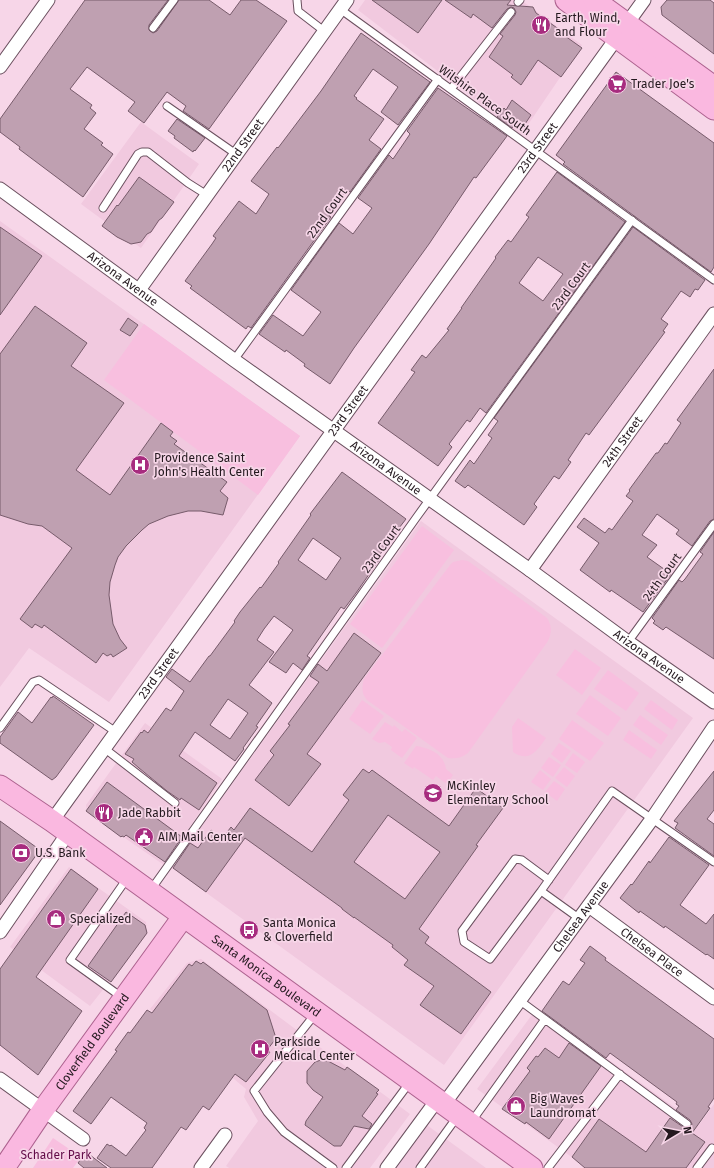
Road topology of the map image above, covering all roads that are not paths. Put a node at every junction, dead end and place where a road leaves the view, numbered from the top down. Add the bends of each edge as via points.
1 (48, 0) edge
2 (174, 0) edge
3 (298, 0) edge
4 (566, 0) edge
5 (594, 0) edge
6 (644, 0) edge
7 (344, 4) edge
8 (511, 12) dead end
9 (153, 28) dead end
10 (622, 30) junction
11 (324, 31) junction
12 (0, 67) edge
13 (438, 79) junction
14 (714, 87) edge
15 (451, 89) junction
16 (167, 106) dead end
17 (714, 109) edge
18 (536, 150) junction
19 (236, 154) junction
20 (0, 189) edge
21 (207, 195) junction
22 (103, 208) dead end
23 (632, 220) junction
24 (714, 280) edge
25 (139, 290) junction
26 (714, 314) edge
27 (234, 360) junction
28 (334, 431) junction
29 (430, 500) junction
30 (714, 524) edge
31 (530, 570) junction
32 (628, 642) junction
33 (714, 702) edge
34 (714, 727) edge
35 (0, 728) edge
36 (116, 732) junction
37 (104, 748) junction
38 (0, 786) edge
39 (175, 803) dead end
40 (652, 819) junction
41 (52, 821) junction
42 (68, 833) junction
43 (714, 862) edge
44 (128, 876) junction
45 (549, 880) junction
46 (541, 891) junction
47 (149, 892) junction
48 (589, 906) junction
49 (183, 917) junction
50 (580, 919) junction
51 (0, 932) edge
52 (714, 998) edge
53 (124, 999) junction
54 (519, 1000) junction
55 (316, 1013) junction
56 (545, 1019) junction
57 (620, 1074) junction
58 (0, 1079) edge
59 (411, 1081) junction
60 (43, 1110) junction
61 (452, 1111) junction
62 (687, 1124) dead end
63 (225, 1135) dead end
64 (83, 1139) dead end
65 (712, 1148) dead end
66 (4, 1168) edge
67 (201, 1168) edge
68 (333, 1168) edge
69 (346, 1168) edge
70 (387, 1168) edge
71 (420, 1168) edge
72 (534, 1168) edge
73 (697, 1168) edge

1 - 12 street
2 - 9 lane
3 - 11 lane via 298,11
4 - 10 main road
5 - 10 main road
6 - 10 street, 23rd Street
7 - 11 street, 22nd Street
7 - 13 lane, Wilshire Place South
8 - 15 lane
10 - 14 main road
10 - 17 main road
10 - 18 street, 23rd Street
11 - 19 street, 22nd Street
13 - 15 lane, Wilshire Place South
13 - 27 lane, 22nd Court
15 - 18 lane, Wilshire Place South
16 - 19 lane
18 - 23 lane, Wilshire Place South
18 - 28 street, 23rd Street
19 - 21 street, 22nd Street
20 - 25 street, Arizona Avenue
21 - 22 lane via 148,152 142,152 138,154
21 - 25 street, 22nd Street
23 - 24 lane, Wilshire Place South
23 - 29 lane, 23rd Court
25 - 27 street, Arizona Avenue
26 - 31 street, 24th Street
27 - 28 street, Arizona Avenue
28 - 29 street, Arizona Avenue
28 - 36 street, 23rd Street
29 - 31 street, Arizona Avenue
29 - 47 lane, 23rd Court
30 - 32 lane, 24th Court
31 - 32 street, Arizona Avenue
32 - 33 street, Arizona Avenue
34 - 40 street, Chelsea Avenue
35 - 36 lane via 33,682 39,680
36 - 37 street, 23rd Street
37 - 39 lane
37 - 41 street, 23rd Street
38 - 41 main road, Santa Monica Boulevard
40 - 43 lane
40 - 45 lane via 612,791
40 - 48 street, Chelsea Avenue
41 - 42 main road, Santa Monica Boulevard
42 - 44 main road, Santa Monica Boulevard
42 - 51 street
44 - 47 main road, Santa Monica Boulevard
44 - 53 lane via 70,960
45 - 46 lane
45 - 46 lane via 522,860 515,859 462,932 464,942 490,959
46 - 50 lane
47 - 49 main road, Santa Monica Boulevard
48 - 50 street, Chelsea Avenue
48 - 52 street, Chelsea Place
49 - 53 main road, Cloverfield Boulevard
49 - 55 main road, Santa Monica Boulevard
50 - 54 street, Chelsea Avenue
53 - 60 main road, Cloverfield Boulevard
54 - 56 lane
54 - 61 street, Chelsea Avenue
55 - 59 main road, Santa Monica Boulevard
55 - 68 lane via 254,1091 284,1132
56 - 57 lane
56 - 61 lane
57 - 62 lane
57 - 72 lane
58 - 60 street
59 - 61 main road, Santa Monica Boulevard
59 - 69 lane
60 - 64 street
60 - 66 main road, Cloverfield Boulevard
61 - 70 street, Chelsea Avenue
61 - 71 lane
61 - 72 main road, Santa Monica Boulevard
63 - 67 street
65 - 73 lane

